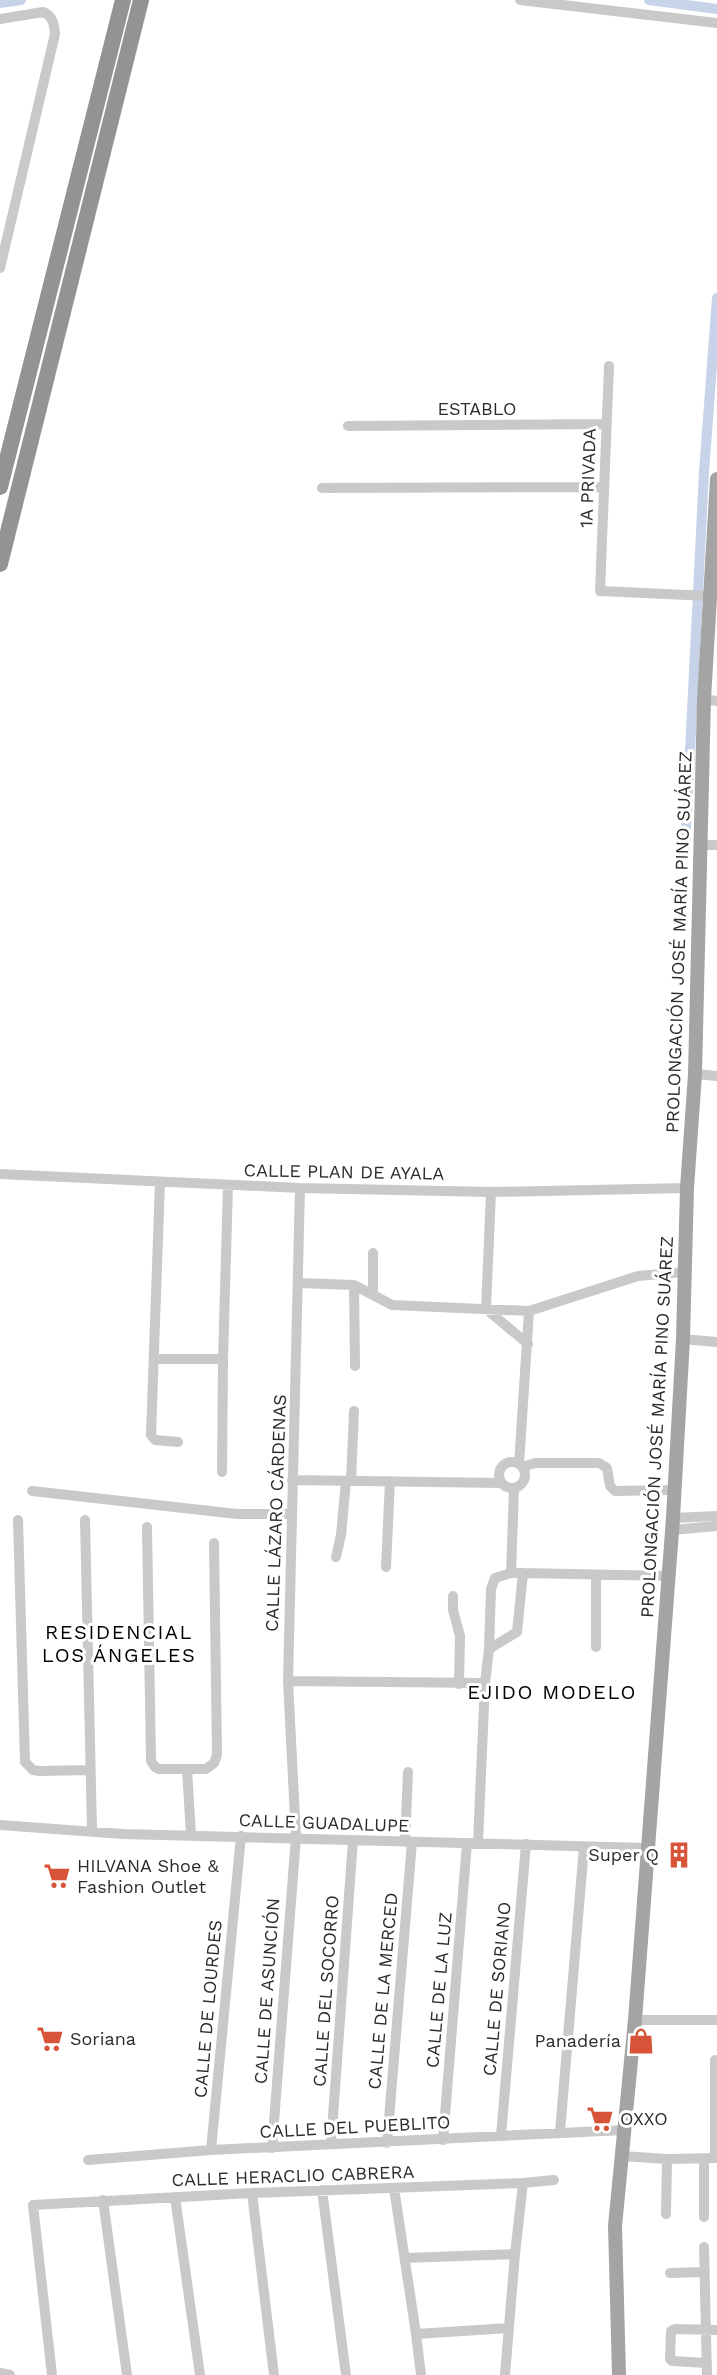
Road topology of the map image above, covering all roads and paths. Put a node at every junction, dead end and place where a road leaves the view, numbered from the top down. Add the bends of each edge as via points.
1 (123, 0) edge
2 (141, 0) edge
3 (520, 0) edge
4 (0, 19) edge
5 (717, 23) edge
6 (0, 268) edge
7 (609, 366) dead end
8 (607, 424) junction
9 (348, 426) dead end
10 (717, 479) edge
11 (0, 487) edge
12 (604, 487) junction
13 (322, 488) dead end
14 (0, 564) edge
15 (709, 596) junction
16 (711, 700) edge
17 (701, 845) junction
18 (717, 845) edge
19 (695, 1074) junction
20 (717, 1076) edge
21 (0, 1174) edge
22 (160, 1182) junction
23 (228, 1186) junction
24 (300, 1188) junction
25 (687, 1188) junction
26 (491, 1192) junction
27 (373, 1253) dead end
28 (684, 1272) junction
29 (299, 1283) junction
30 (354, 1285) junction
31 (373, 1293) junction
32 (486, 1309) junction
33 (529, 1311) junction
34 (683, 1339) junction
35 (717, 1342) edge
36 (528, 1344) junction
37 (154, 1359) junction
38 (223, 1359) junction
39 (355, 1366) dead end
40 (354, 1411) dead end
41 (178, 1442) dead end
42 (521, 1466) junction
43 (222, 1472) dead end
44 (292, 1480) junction
45 (349, 1481) junction
46 (390, 1481) junction
47 (501, 1483) junction
48 (514, 1488) junction
49 (674, 1490) junction
50 (32, 1491) dead end
51 (291, 1514) junction
52 (717, 1516) edge
53 (18, 1520) dead end
54 (85, 1520) dead end
55 (672, 1524) junction
56 (717, 1526) edge
57 (147, 1527) dead end
58 (214, 1543) dead end
59 (336, 1557) dead end
60 (386, 1567) dead end
61 (511, 1573) junction
62 (523, 1573) junction
63 (597, 1576) junction
64 (669, 1576) junction
65 (453, 1596) dead end
66 (596, 1647) dead end
67 (489, 1649) junction
68 (288, 1681) junction
69 (485, 1683) junction
70 (459, 1684) junction
71 (187, 1769) junction
72 (90, 1770) junction
73 (408, 1772) dead end
74 (0, 1825) edge
75 (92, 1830) junction
76 (191, 1836) junction
77 (240, 1836) junction
78 (296, 1838) junction
79 (353, 1840) junction
80 (409, 1842) junction
81 (473, 1843) junction
82 (526, 1845) junction
83 (584, 1847) junction
84 (647, 1848) junction
85 (635, 2020) junction
86 (717, 2020) edge
87 (716, 2060) dead end
88 (624, 2130) junction
89 (560, 2132) junction
90 (501, 2136) junction
91 (443, 2140) junction
92 (387, 2143) junction
93 (331, 2144) junction
94 (272, 2148) junction
95 (211, 2150) junction
96 (622, 2156) junction
97 (712, 2158) edge
98 (667, 2159) junction
99 (88, 2160) dead end
100 (554, 2180) dead end
101 (523, 2183) junction
102 (394, 2188) junction
103 (322, 2190) junction
104 (252, 2193) junction
105 (175, 2197) junction
106 (103, 2200) junction
107 (666, 2214) dead end
108 (704, 2217) dead end
109 (704, 2247) dead end
110 (514, 2254) junction
111 (405, 2258) junction
112 (670, 2272) dead end
113 (705, 2272) junction
114 (509, 2328) junction
115 (712, 2330) edge
116 (416, 2334) junction
117 (707, 2363) junction
118 (0, 2373) edge
119 (10, 2375) edge
120 (52, 2375) edge
121 (127, 2375) edge
122 (201, 2375) edge
123 (274, 2375) edge
124 (346, 2375) edge
125 (421, 2375) edge
126 (505, 2375) edge
127 (619, 2375) edge
128 (707, 2375) edge

1 - 11 highway
2 - 14 highway
3 - 5 street
4 - 6 street via 44,12 53,20 55,34
7 - 8 street, 1A PRIVADA
8 - 9 street, ESTABLO
8 - 12 street, 1A PRIVADA
10 - 15 main road, PROLONGACIÓN JOSÉ MARÍA PINO SUÁREZ
12 - 13 street
12 - 15 street, 1A PRIVADA via 600,591
15 - 16 main road, PROLONGACIÓN JOSÉ MARÍA PINO SUÁREZ
16 - 17 main road, PROLONGACIÓN JOSÉ MARÍA PINO SUÁREZ
17 - 18 street
17 - 19 main road, PROLONGACIÓN JOSÉ MARÍA PINO SUÁREZ
19 - 20 street
19 - 25 main road, PROLONGACIÓN JOSÉ MARÍA PINO SUÁREZ
21 - 22 street, CALLE PLAN DE AYALA
22 - 23 street, CALLE PLAN DE AYALA
22 - 37 street
23 - 24 street, CALLE PLAN DE AYALA
23 - 38 street
24 - 26 street, CALLE PLAN DE AYALA
24 - 29 street, CALLE LÁZARO CÁRDENAS
25 - 26 street, CALLE PLAN DE AYALA
25 - 28 main road, PROLONGACIÓN JOSÉ MARÍA PINO SUÁREZ
26 - 32 street
27 - 31 street
28 - 33 street via 638,1276
28 - 34 main road, PROLONGACIÓN JOSÉ MARÍA PINO SUÁREZ
29 - 30 street
29 - 44 street, CALLE LÁZARO CÁRDENAS
30 - 31 street
30 - 39 street
31 - 32 street via 392,1305
32 - 33 street
32 - 36 street
33 - 36 street
34 - 35 street
34 - 49 main road, PROLONGACIÓN JOSÉ MARÍA PINO SUÁREZ
36 - 42 street
37 - 38 street
37 - 41 street via 151,1435 155,1440
38 - 43 street
40 - 45 street
42 - 47 street via 514,1462 502,1466
42 - 48 street via 525,1478
42 - 49 street via 599,1463 607,1468 610,1486 615,1491
44 - 45 street
44 - 51 street, CALLE LÁZARO CÁRDENAS
45 - 46 street
45 - 59 street
46 - 47 street
46 - 60 street
47 - 48 street
48 - 61 street
49 - 55 main road, PROLONGACIÓN JOSÉ MARÍA PINO SUÁREZ
50 - 51 street via 237,1514
51 - 68 street, CALLE LÁZARO CÁRDENAS
52 - 55 street
53 - 72 street via 25,1762 39,1771
54 - 72 street
55 - 56 street
55 - 64 main road, PROLONGACIÓN JOSÉ MARÍA PINO SUÁREZ
57 - 71 street via 151,1761 159,1769
58 - 71 street via 217,1755 206,1769
61 - 62 street
61 - 67 street, CALLE DE LA LUZ via 495,1578 491,1589
62 - 63 street
62 - 67 street via 517,1632
63 - 64 street
63 - 66 street
64 - 84 main road, PROLONGACIÓN JOSÉ MARÍA PINO SUÁREZ
65 - 70 street via 460,1636
67 - 69 street, CALLE DE LA LUZ
68 - 70 street
68 - 78 street, CALLE LÁZARO CÁRDENAS
69 - 70 street
69 - 81 street, CALLE DE LA LUZ
71 - 76 street
72 - 75 street
73 - 80 street, CALLE DE LA MERCED
74 - 75 street, CALLE GUADALUPE
75 - 76 street, CALLE GUADALUPE
76 - 77 street, CALLE GUADALUPE
77 - 78 street, CALLE GUADALUPE
77 - 95 street, CALLE DE LOURDES
78 - 79 street, CALLE GUADALUPE
78 - 94 street, CALLE DE ASUNCIÓN
79 - 80 street, CALLE GUADALUPE
79 - 93 street, CALLE DEL SOCORRO
80 - 81 street, CALLE GUADALUPE
80 - 92 street, CALLE DE LA MERCED
81 - 82 street, CALLE GUADALUPE
81 - 91 street, CALLE DE LA LUZ
82 - 83 street, CALLE GUADALUPE
82 - 90 street, CALLE DE SORIANO
83 - 84 street, CALLE GUADALUPE
83 - 89 street
84 - 85 main road, PROLONGACIÓN JOSÉ MARÍA PINO SUÁREZ
85 - 86 street
85 - 88 main road, PROLONGACIÓN JOSÉ MARÍA PINO SUÁREZ
87 - 97 street
88 - 89 street, CALLE DEL PUEBLITO
88 - 96 main road, PROLONGACIÓN JOSÉ MARÍA PINO SUÁREZ
89 - 90 street, CALLE DEL PUEBLITO
90 - 91 street, CALLE DEL PUEBLITO
91 - 92 street, CALLE DEL PUEBLITO
92 - 93 street, CALLE DEL PUEBLITO
93 - 94 street, CALLE DEL PUEBLITO
94 - 95 street, CALLE DEL PUEBLITO
95 - 99 street, CALLE DEL PUEBLITO
96 - 98 street
96 - 127 main road, PROLONGACIÓN JOSÉ MARÍA PINO SUÁREZ via 615,2226
97 - 98 street
97 - 108 street
98 - 107 street
100 - 101 street, CALLE HERACLIO CABRERA
101 - 102 street, CALLE HERACLIO CABRERA
101 - 110 street
102 - 103 street, CALLE HERACLIO CABRERA
102 - 111 street
103 - 104 street, CALLE HERACLIO CABRERA
103 - 124 street
104 - 105 street, CALLE HERACLIO CABRERA
104 - 123 street
105 - 106 street, CALLE HERACLIO CABRERA
105 - 122 street
106 - 120 street, CALLE HERACLIO CABRERA via 33,2205
106 - 121 street
109 - 113 street
110 - 111 street
110 - 114 street
111 - 116 street
112 - 113 street
113 - 115 street
114 - 116 street
114 - 126 street
115 - 117 street
115 - 117 street via 671,2331 670,2359 675,2363
116 - 125 street
117 - 128 street
118 - 119 street

